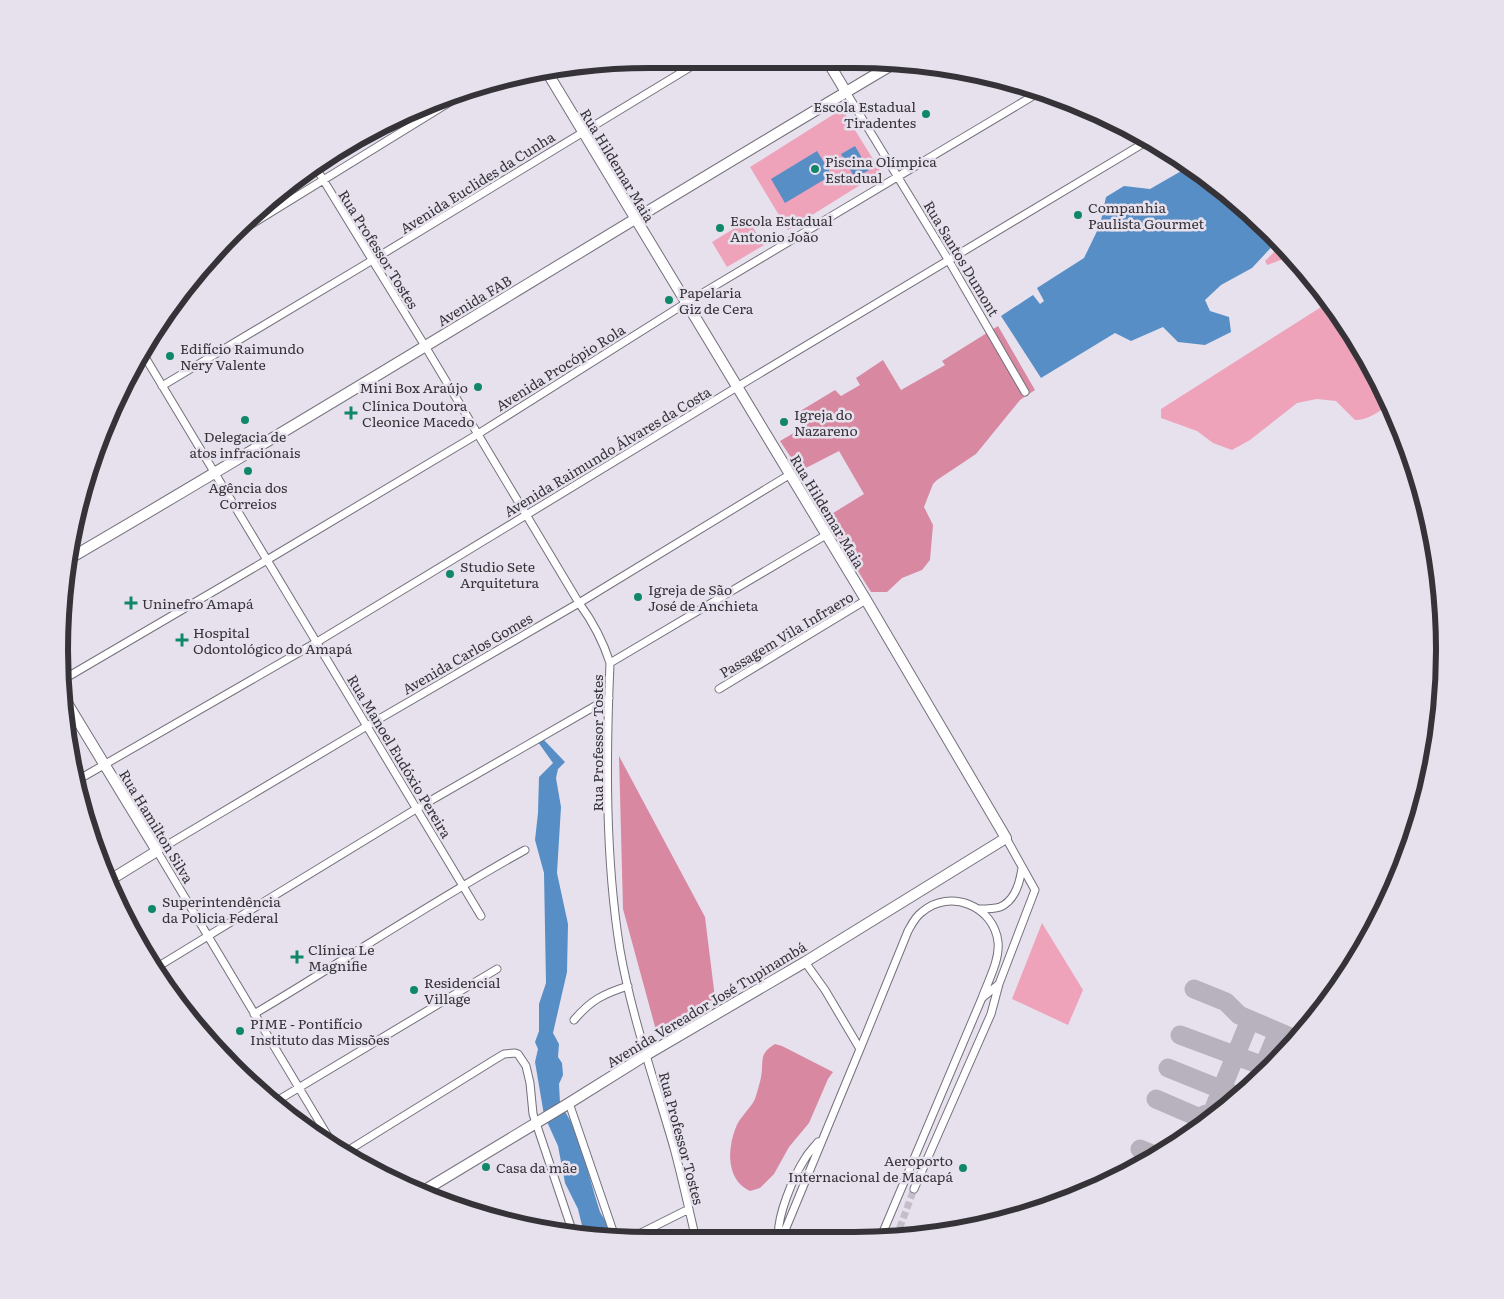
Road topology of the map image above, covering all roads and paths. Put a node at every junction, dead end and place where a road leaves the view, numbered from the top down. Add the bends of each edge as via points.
1 (690, 67) edge
2 (831, 67) edge
3 (886, 69) edge
4 (550, 76) edge
5 (846, 92) junction
6 (1034, 96) edge
7 (442, 106) edge
8 (582, 132) junction
9 (1143, 144) edge
10 (318, 172) edge
11 (898, 177) junction
12 (323, 180) junction
13 (635, 219) junction
14 (256, 222) edge
15 (372, 261) junction
16 (949, 261) junction
17 (686, 304) junction
18 (425, 346) junction
19 (145, 358) edge
20 (162, 386) junction
21 (736, 387) junction
22 (1025, 392) dead end
23 (478, 434) junction
24 (215, 474) junction
25 (790, 475) junction
26 (527, 515) junction
27 (826, 535) junction
28 (75, 555) edge
29 (267, 560) junction
30 (866, 600) junction
31 (579, 603) junction
32 (317, 642) junction
33 (610, 663) junction
34 (69, 676) edge
35 (719, 689) dead end
36 (608, 698) junction
37 (71, 709) edge
38 (367, 726) junction
39 (103, 764) junction
40 (82, 777) edge
41 (416, 809) junction
42 (1006, 838) junction
43 (525, 850) dead end
44 (157, 851) junction
45 (1022, 868) junction
46 (114, 877) edge
47 (463, 884) junction
48 (979, 909) junction
49 (481, 916) dead end
50 (208, 936) junction
51 (805, 962) junction
52 (161, 965) edge
53 (497, 969) dead end
54 (999, 984) junction
55 (628, 986) junction
56 (982, 998) junction
57 (254, 1014) junction
58 (574, 1020) dead end
59 (860, 1049) junction
60 (646, 1055) junction
61 (300, 1087) junction
62 (280, 1099) edge
63 (567, 1104) junction
64 (540, 1121) junction
65 (327, 1133) edge
66 (350, 1149) edge
67 (429, 1188) edge
68 (914, 1189) tunnel mouth
69 (689, 1209) junction
70 (571, 1226) edge
71 (613, 1230) edge
72 (884, 1230) edge
73 (644, 1232) edge
74 (694, 1232) edge
75 (783, 1232) edge

1 - 8 street, Avenida Euclides da Cunha
2 - 5 street, Rua Santos Dumont
3 - 5 street, Avenida FAB
4 - 8 street, Rua Hildemar Maia
5 - 11 street, Rua Santos Dumont
5 - 13 street, Avenida FAB
6 - 11 street, Avenida Procópio Rola
7 - 12 street
8 - 13 street, Rua Hildemar Maia
8 - 15 street, Avenida Euclides da Cunha
9 - 16 street, Avenida Raimundo Álvares da Costa
10 - 12 street, Rua Professor Tostes
11 - 16 street, Rua Santos Dumont
11 - 17 street, Avenida Procópio Rola
12 - 14 street
12 - 15 street, Rua Professor Tostes
13 - 17 street, Rua Hildemar Maia
13 - 18 street, Avenida FAB
15 - 18 street, Rua Professor Tostes
15 - 20 street, Avenida Euclides da Cunha
16 - 21 street, Avenida Raimundo Álvares da Costa
16 - 22 street, Rua Santos Dumont
17 - 21 street, Rua Hildemar Maia
17 - 23 street, Avenida Procópio Rola
18 - 23 street, Rua Professor Tostes
18 - 24 street, Avenida FAB
19 - 20 street, Rua Manoel Eudóxio Pereira
20 - 24 street, Rua Manoel Eudóxio Pereira
21 - 25 street, Rua Hildemar Maia
21 - 26 street, Avenida Raimundo Álvares da Costa
23 - 26 street, Rua Professor Tostes
23 - 29 street, Avenida Procópio Rola
24 - 28 street, Avenida FAB
24 - 29 street, Rua Manoel Eudóxio Pereira
25 - 27 street, Rua Hildemar Maia
25 - 31 street, Avenida Carlos Gomes
26 - 31 street, Rua Professor Tostes
26 - 32 street, Avenida Raimundo Álvares da Costa
27 - 30 street, Rua Hildemar Maia
27 - 33 street
29 - 32 street, Rua Manoel Eudóxio Pereira
29 - 34 street, Avenida Procópio Rola
30 - 35 street, Passagem Vila Infraero
30 - 42 street, Rua Hildemar Maia
31 - 33 street, Rua Professor Tostes via 593,623
31 - 38 street, Avenida Carlos Gomes
32 - 38 street, Rua Manoel Eudóxio Pereira
32 - 39 street, Avenida Raimundo Álvares da Costa
33 - 36 street, Rua Professor Tostes
36 - 41 street
36 - 55 street, Rua Professor Tostes via 611,881
37 - 39 street, Rua Hamilton Silva
38 - 41 street, Rua Manoel Eudóxio Pereira
38 - 44 street, Avenida Carlos Gomes
39 - 40 street, Avenida Raimundo Álvares da Costa
39 - 44 street, Rua Hamilton Silva
41 - 47 street, Rua Manoel Eudóxio Pereira
41 - 50 street
42 - 45 street, Rua Hildemar Maia
42 - 51 street, Avenida Vereador José Tupinambá
43 - 47 street
44 - 46 street
44 - 50 street, Rua Hamilton Silva
45 - 48 street via 1020,881 1008,901 1000,907
45 - 54 street, Rua Hildemar Maia via 1035,890
47 - 49 street, Rua Manoel Eudóxio Pereira
47 - 57 street
48 - 56 street via 993,924 998,942 998,952
48 - 59 street via 956,901 943,901 933,904 915,918
50 - 52 street
50 - 57 street, Rua Hamilton Silva
51 - 59 street
51 - 60 street, Avenida Vereador José Tupinambá
53 - 61 street
54 - 56 street
54 - 68 street via 990,1014
55 - 58 street via 598,997
55 - 60 street, Rua Professor Tostes
56 - 72 street
57 - 61 street, Rua Hamilton Silva
59 - 75 street
60 - 63 street, Avenida Vereador José Tupinambá
60 - 69 street, Rua Professor Tostes
61 - 62 street
61 - 65 street, Rua Hamilton Silva
63 - 64 street, Avenida Vereador José Tupinambá
63 - 71 street
64 - 66 street via 532,1108 529,1075 518,1054 504,1054
64 - 67 street, Avenida Vereador José Tupinambá
64 - 70 street
69 - 73 street
69 - 74 street, Rua Professor Tostes

